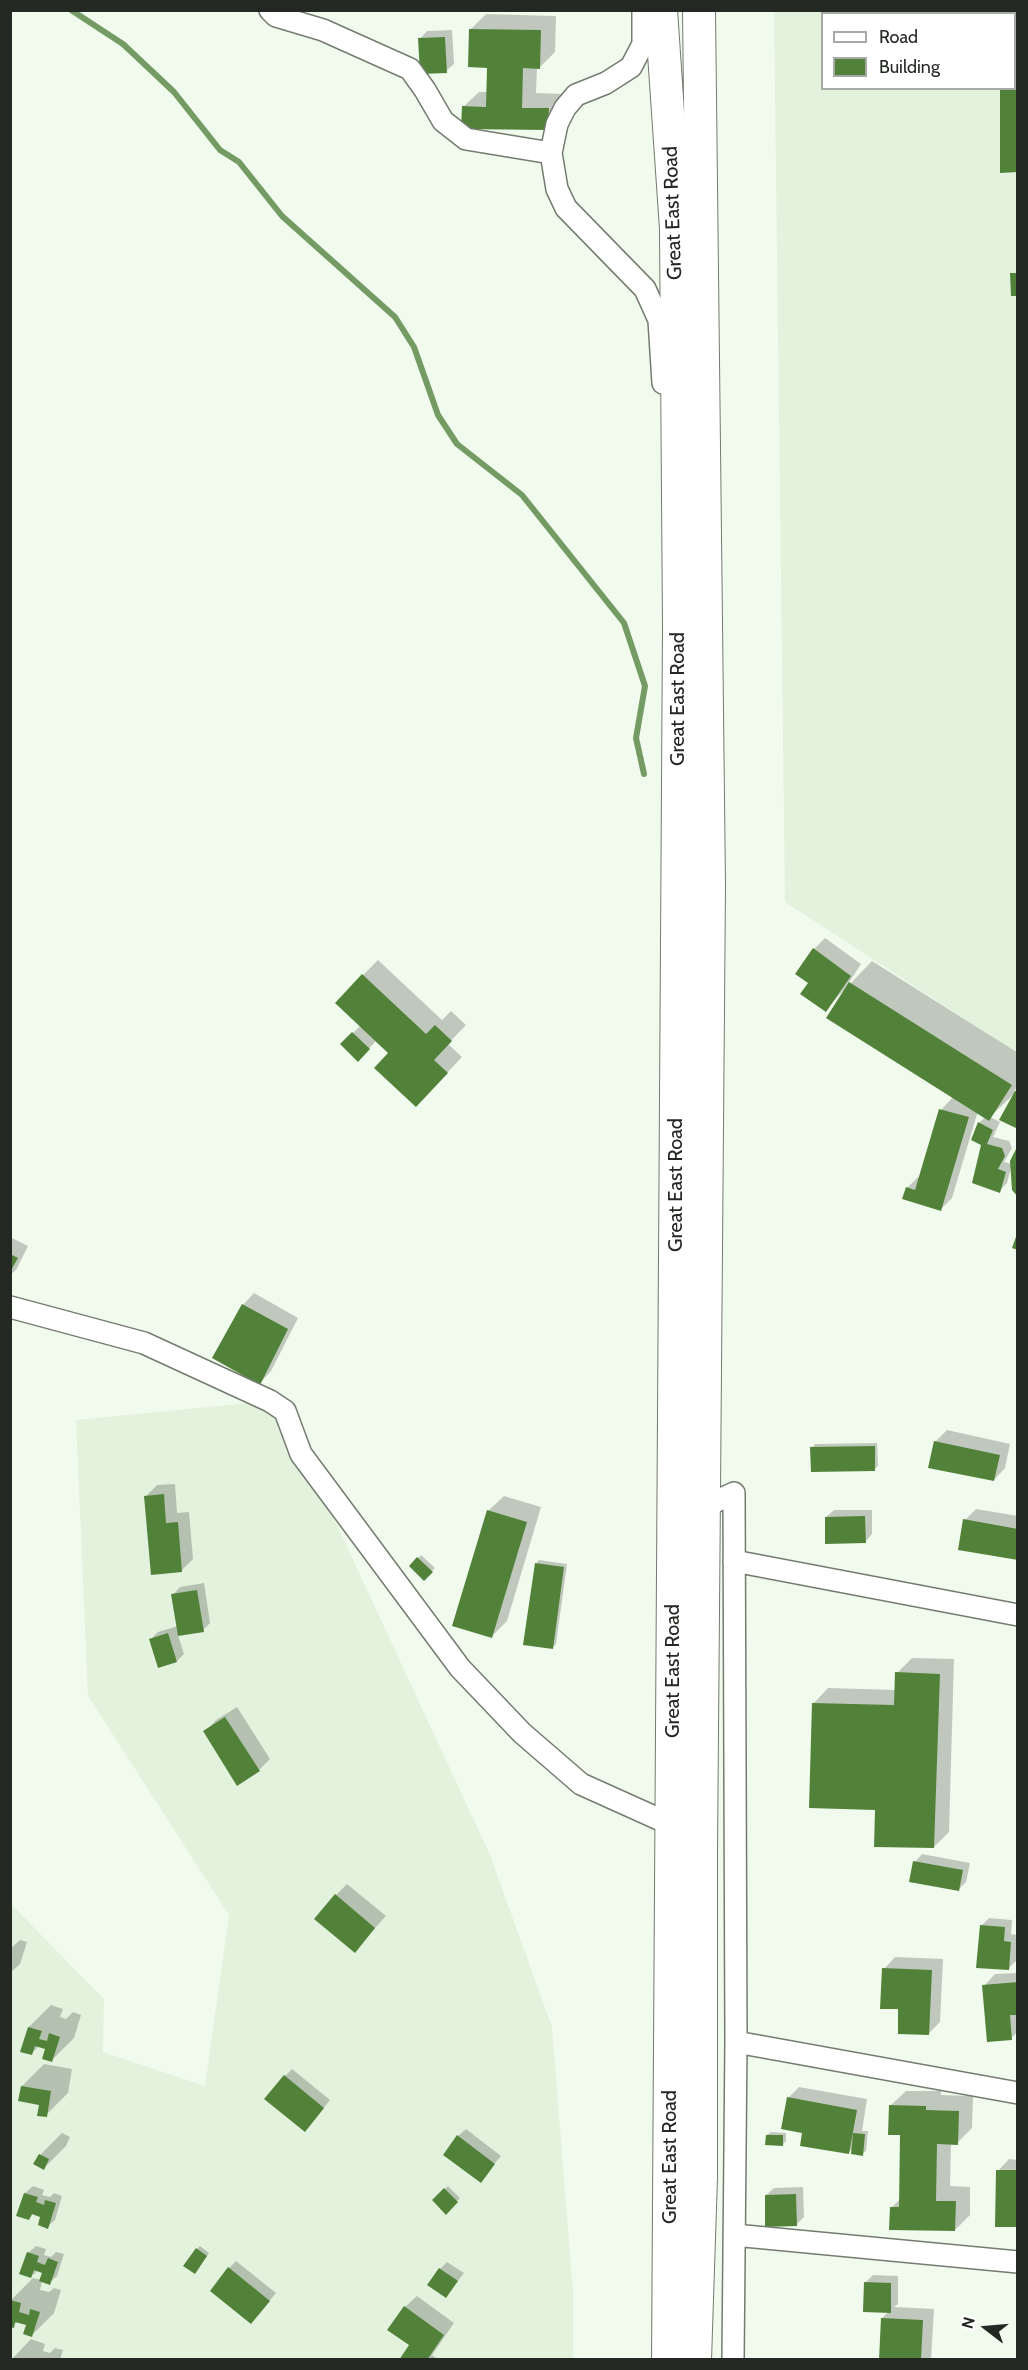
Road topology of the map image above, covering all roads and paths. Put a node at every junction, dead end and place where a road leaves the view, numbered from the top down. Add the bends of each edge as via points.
1 (270, 10) edge
2 (644, 10) edge
3 (661, 10) edge
4 (699, 10) edge
5 (551, 153) junction
6 (678, 549) junction
7 (10, 1307) edge
8 (704, 1507) junction
9 (734, 1561) junction
10 (1017, 1615) edge
11 (672, 1825) junction
12 (736, 2042) junction
13 (1017, 2092) edge
14 (734, 2235) junction
15 (1017, 2262) edge
16 (668, 2360) edge
17 (695, 2360) edge
18 (733, 2360) edge

1 - 5 street via 276,16 323,30 410,69 442,121 466,139
2 - 5 street via 643,44 631,67 576,95 556,124
3 - 6 main road, Great East Road via 676,229
4 - 8 main road, Great East Road via 709,885
5 - 6 street via 557,189 566,208 645,289 659,320 662,480
6 - 11 main road, Great East Road
7 - 11 street via 144,1343 285,1411 301,1454 460,1668 522,1733 581,1784
8 - 9 street via 734,1493
8 - 17 main road, Great East Road via 701,2177
9 - 10 street
9 - 12 street
11 - 16 main road, Great East Road
12 - 13 street
12 - 14 street
14 - 15 street
14 - 18 street

